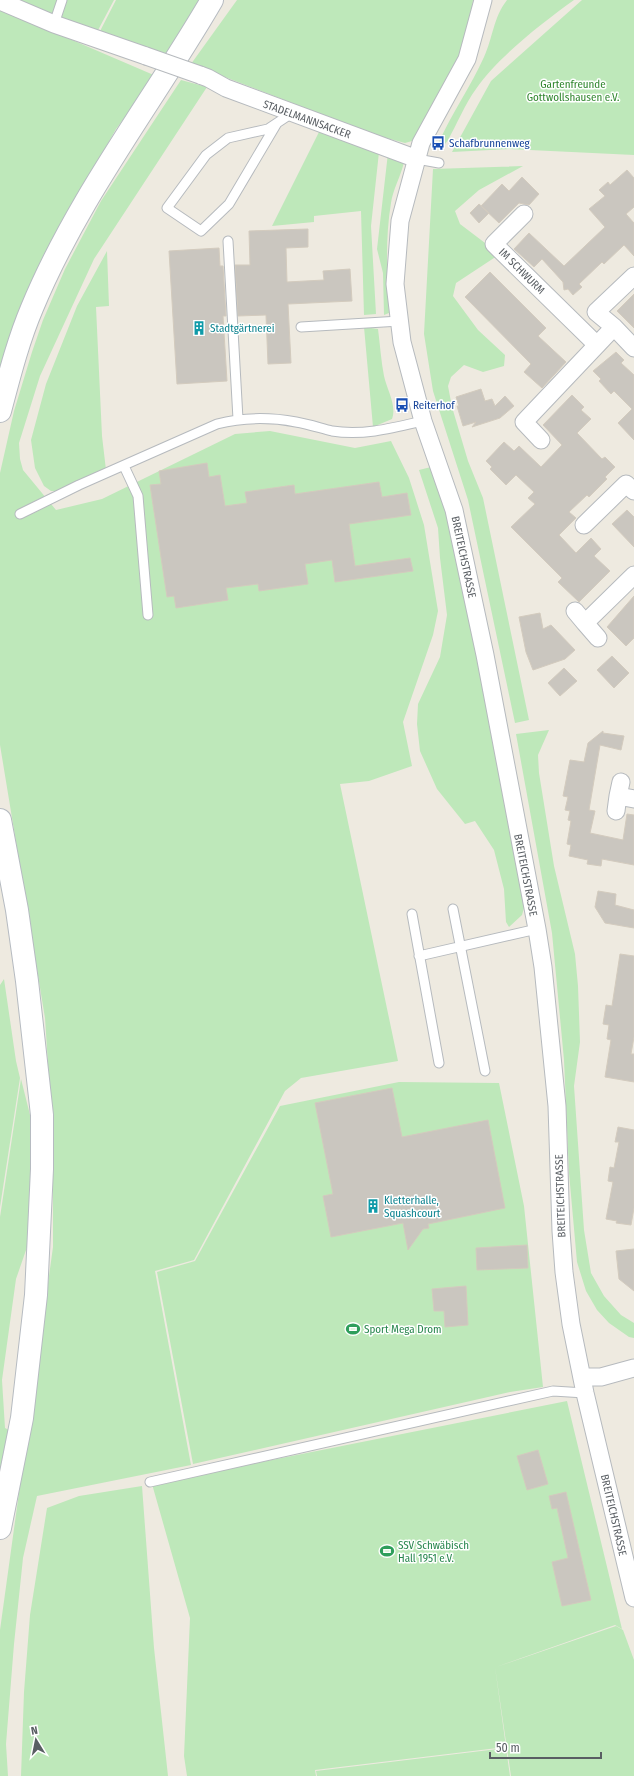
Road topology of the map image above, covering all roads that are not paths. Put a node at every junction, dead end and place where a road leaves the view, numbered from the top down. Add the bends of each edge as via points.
1 (62, 0) edge
2 (212, 0) edge
3 (483, 0) edge
4 (0, 1) edge
5 (54, 24) junction
6 (292, 113) junction
7 (277, 124) junction
8 (416, 159) junction
9 (439, 163) dead end
10 (524, 214) dead end
11 (228, 241) dead end
12 (634, 276) edge
13 (596, 312) junction
14 (400, 321) junction
15 (301, 327) dead end
16 (614, 327) junction
17 (579, 328) junction
18 (597, 345) junction
19 (634, 348) edge
20 (0, 411) edge
21 (238, 419) junction
22 (423, 421) junction
23 (541, 440) dead end
24 (124, 466) junction
25 (631, 482) edge
26 (20, 514) dead end
27 (584, 525) dead end
28 (634, 575) edge
29 (148, 615) dead end
30 (598, 638) dead end
31 (0, 820) edge
32 (453, 909) dead end
33 (412, 914) dead end
34 (537, 929) junction
35 (460, 946) junction
36 (419, 956) junction
37 (439, 1063) dead end
38 (485, 1071) dead end
39 (634, 1368) edge
40 (584, 1385) junction
41 (150, 1482) dead end
42 (0, 1528) edge
43 (634, 1598) edge

1 - 5 lane
2 - 20 main road via 96,184 52,265 32,308
3 - 8 street, BREITEICHSTRASSE via 467,60
4 - 5 street
5 - 6 street, STADELMANNSACKER, bridge via 200,75 226,88
6 - 7 lane
6 - 8 street, STADELMANNSACKER
7 - 7 lane via 268,129 228,138 206,156 167,208 201,231 229,204
8 - 9 lane
8 - 14 street, BREITEICHSTRASSE via 400,221 395,284
10 - 17 street, IM SCHWURM via 494,244
11 - 21 lane
12 - 13 street
13 - 16 street
13 - 17 street
14 - 15 lane
14 - 22 street, BREITEICHSTRASSE via 402,342
16 - 18 street
16 - 19 street
17 - 18 street, IM SCHWURM
18 - 23 street via 524,422
21 - 22 lane via 263,418 297,422 332,431 364,433
21 - 24 lane via 217,424
22 - 34 street, BREITEICHSTRASSE via 454,510
24 - 26 lane
24 - 29 lane via 138,496
25 - 27 street
28 - 30 street via 580,617
31 - 42 main road via 28,981 42,1115 42,1169 36,1295 22,1418
32 - 35 lane
33 - 36 lane
34 - 35 lane
34 - 40 street, BREITEICHSTRASSE via 557,1106 564,1272 571,1324
35 - 36 lane
35 - 38 lane
36 - 37 lane
39 - 40 street via 601,1377
40 - 41 lane
40 - 43 street, BREITEICHSTRASSE

